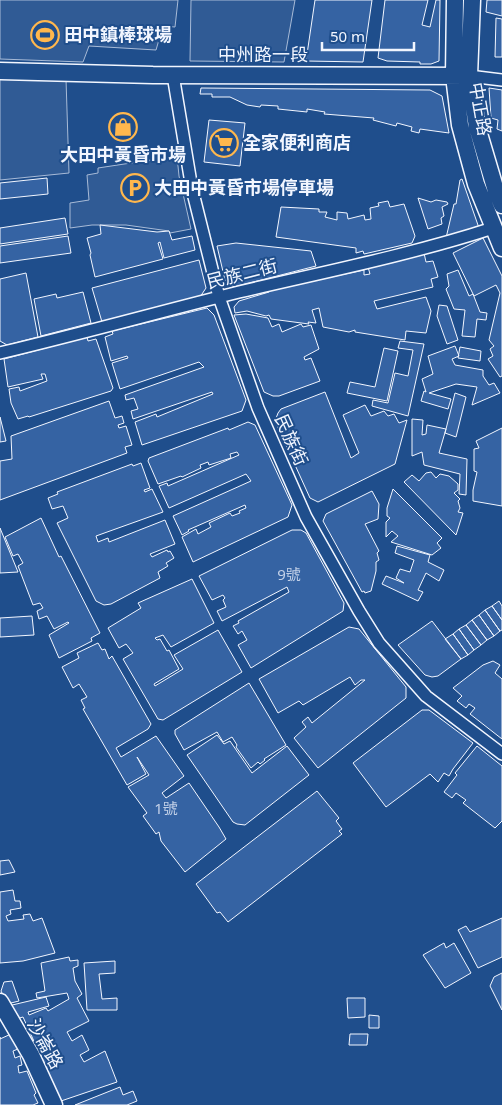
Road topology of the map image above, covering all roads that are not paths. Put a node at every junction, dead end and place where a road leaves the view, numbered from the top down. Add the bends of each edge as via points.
1 (456, 0) edge
2 (472, 0) edge
3 (0, 71) edge
4 (173, 75) junction
5 (461, 76) junction
6 (502, 80) edge
7 (502, 205) edge
8 (493, 228) junction
9 (502, 248) edge
10 (219, 297) junction
11 (0, 353) edge
12 (502, 754) edge
13 (0, 1002) edge
14 (54, 1105) edge

1 - 5 street, 中正路
2 - 5 street, 中正路
3 - 4 street, 中州路一段
4 - 5 street, 中州路一段
4 - 10 street, 民族街 via 192,189
5 - 6 street, 中州路一段
5 - 7 street, 中正路
5 - 8 street, 中正路 via 460,125 476,184
8 - 9 street, 中正路
8 - 10 street, 民族二街 via 449,242
10 - 11 street, 民族二街
10 - 12 street, 民族街 via 258,408 306,517 359,611 379,643 426,696
13 - 14 street, 沙崙路 via 31,1055

